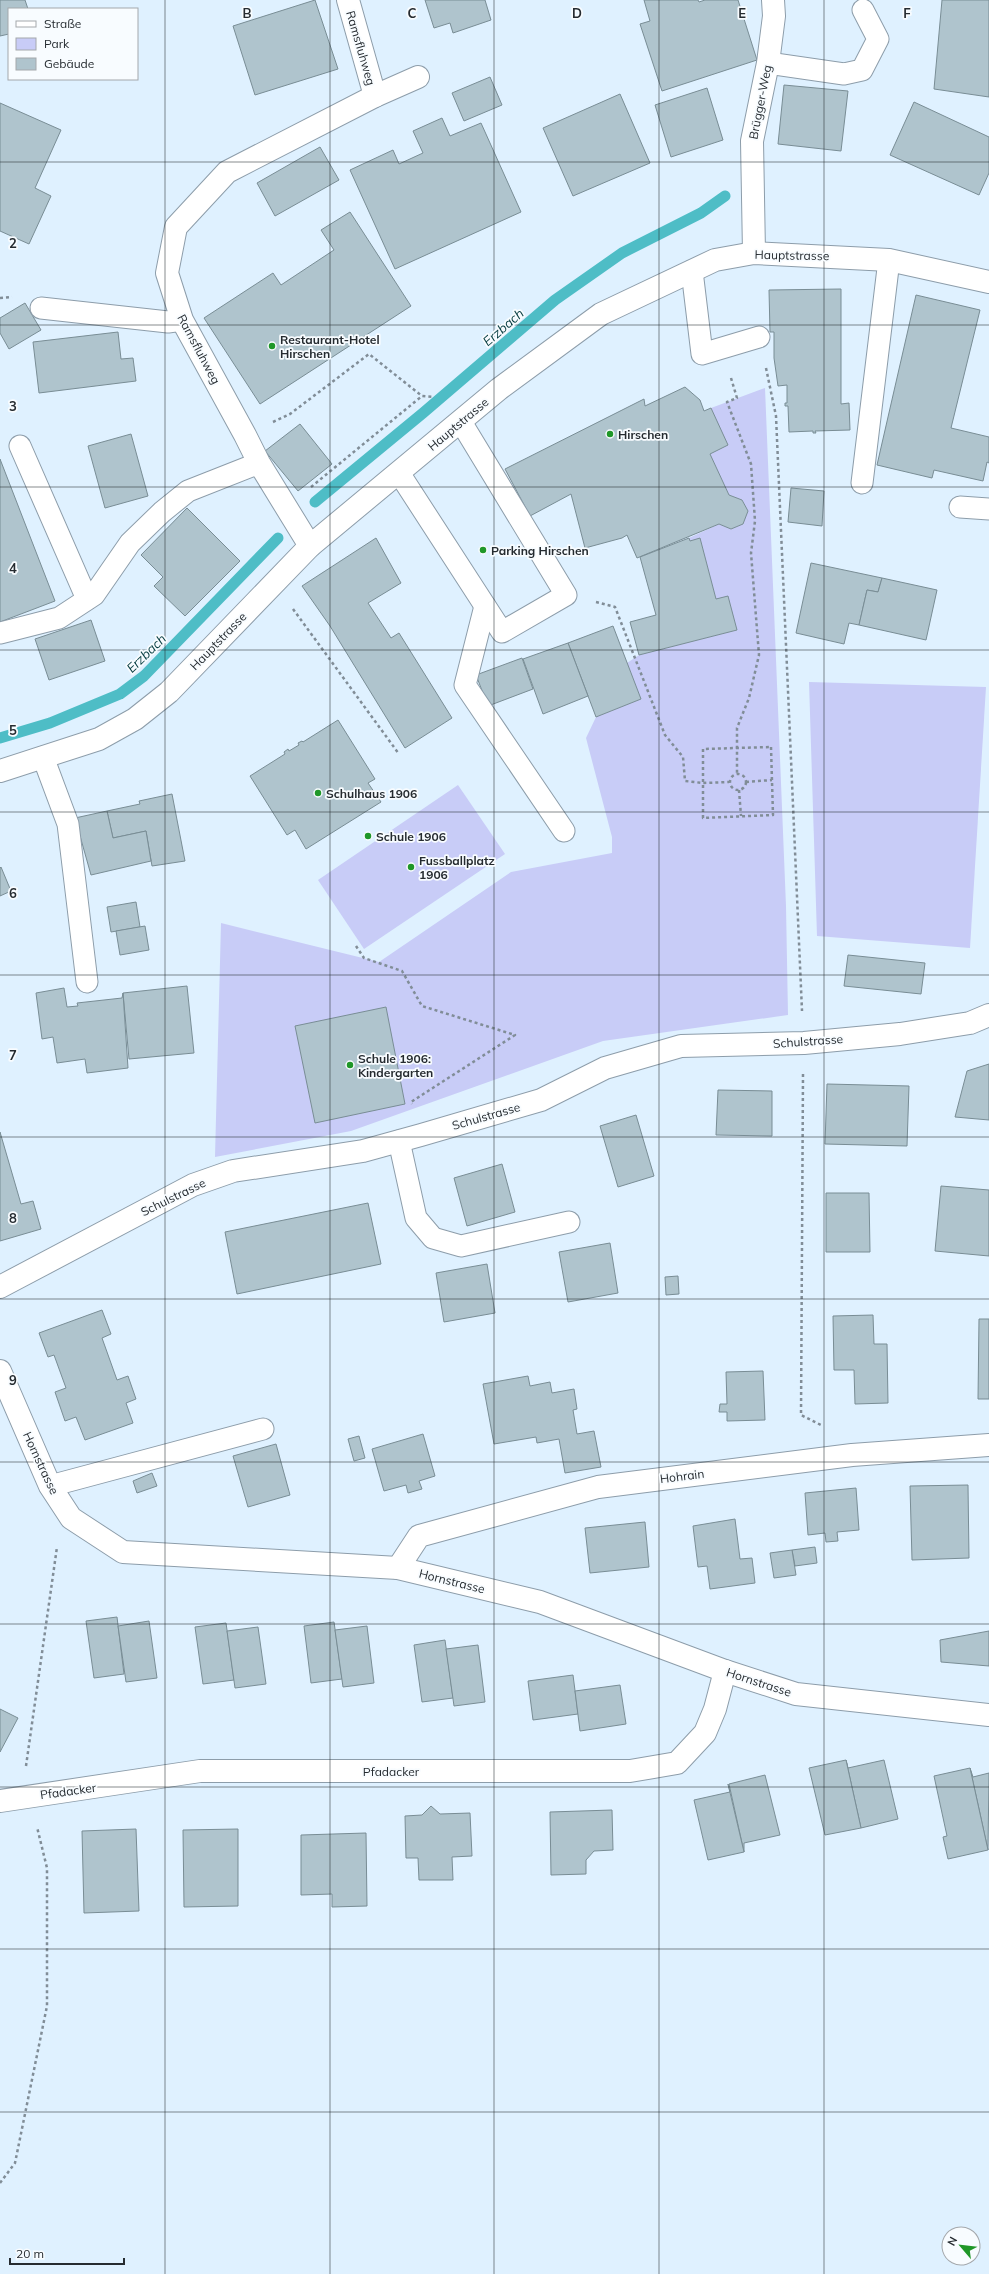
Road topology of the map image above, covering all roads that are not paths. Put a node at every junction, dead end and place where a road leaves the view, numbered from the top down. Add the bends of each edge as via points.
1 (348, 0) edge
2 (773, 0) edge
3 (863, 10) dead end
4 (768, 63) junction
5 (418, 77) dead end
6 (375, 96) junction
7 (754, 253) junction
8 (889, 260) junction
9 (692, 271) junction
10 (989, 282) edge
11 (41, 308) dead end
12 (182, 320) junction
13 (759, 337) road end
14 (460, 422) junction
15 (20, 446) dead end
16 (259, 463) junction
17 (399, 473) junction
18 (862, 483) dead end
19 (960, 507) dead end
20 (989, 510) edge
21 (310, 546) junction
22 (87, 599) junction
23 (485, 606) junction
24 (0, 633) edge
25 (43, 757) junction
26 (0, 771) edge
27 (564, 831) dead end
28 (87, 982) dead end
29 (989, 1015) edge
30 (398, 1141) junction
31 (569, 1222) dead end
32 (0, 1287) edge
33 (0, 1371) edge
34 (262, 1429) dead end
35 (989, 1445) edge
36 (50, 1486) junction
37 (398, 1568) junction
38 (725, 1671) junction
39 (989, 1715) edge
40 (0, 1801) edge

1 - 6 street, Ramsfluhweg
2 - 4 street, Brügger-Weg via 774,16
3 - 4 lane via 878,39 862,70 844,74
4 - 7 street, Brügger-Weg via 752,141
5 - 6 street, Ramsfluhweg
6 - 12 street, Ramsfluhweg via 227,172 176,227 167,273
7 - 8 street, Hauptstrasse
7 - 9 street, Hauptstrasse via 715,260
8 - 10 street, Hauptstrasse
8 - 18 lane
9 - 13 lane via 702,354
9 - 14 street, Hauptstrasse via 600,314 499,389
11 - 12 lane via 168,322
12 - 16 street, Ramsfluhweg
14 - 17 street, Hauptstrasse
14 - 23 lane via 566,595 502,632
15 - 22 lane
16 - 21 street, Ramsfluhweg
16 - 22 lane via 188,491 130,543 94,595
17 - 21 street, Hauptstrasse
17 - 23 lane
19 - 20 lane
21 - 25 street, Hauptstrasse via 169,692 135,719 99,739
22 - 24 lane via 58,618
23 - 27 lane via 464,684
25 - 26 street, Hauptstrasse
25 - 28 lane via 68,824
29 - 30 street, Schulstrasse via 970,1022 900,1034 804,1043 681,1046 605,1068 541,1100
30 - 31 lane via 416,1218 433,1238 461,1246
30 - 32 street, Schulstrasse via 363,1151 233,1171 193,1185
33 - 36 street, Hornstrasse
34 - 36 lane
35 - 37 street, Hohrain via 852,1455 598,1487 419,1536
36 - 37 street, Hornstrasse via 71,1518 123,1552
37 - 38 street, Hornstrasse via 540,1602
38 - 39 street, Hornstrasse via 796,1694
38 - 40 street, Pfadacker via 705,1734 677,1763 630,1771 200,1771

